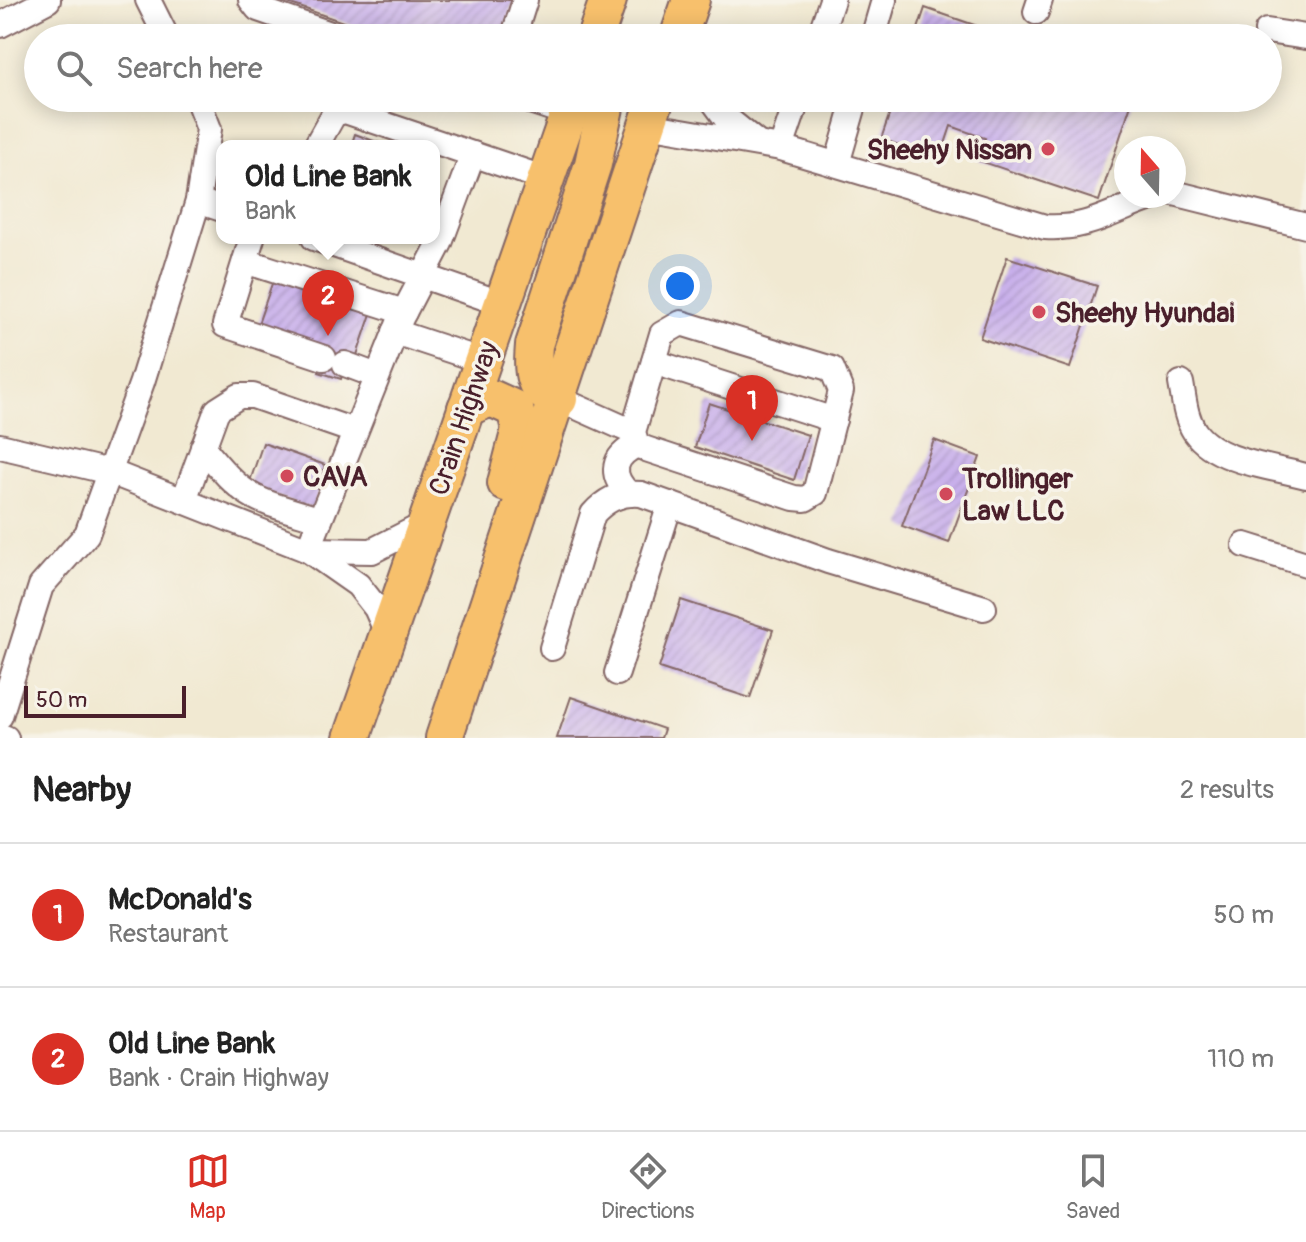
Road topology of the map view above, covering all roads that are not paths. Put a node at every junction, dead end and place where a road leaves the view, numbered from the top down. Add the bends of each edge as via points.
1 (48, 0) edge
2 (148, 0) edge
3 (251, 0) edge
4 (525, 0) edge
5 (609, 0) edge
6 (691, 0) edge
7 (832, 0) edge
8 (884, 0) edge
9 (160, 24) edge
10 (301, 24) edge
11 (517, 24) edge
12 (600, 24) edge
13 (616, 24) edge
14 (683, 24) edge
15 (824, 24) edge
16 (877, 24) edge
17 (0, 25) edge
18 (1282, 33) edge
19 (1306, 37) edge
20 (202, 112) edge
21 (341, 112) edge
22 (348, 112) edge
23 (569, 112) edge
24 (604, 112) edge
25 (652, 112) edge
26 (721, 112) edge
27 (790, 112) edge
28 (852, 112) edge
29 (319, 140) edge
30 (431, 140) edge
31 (440, 143) edge
32 (770, 146) junction
33 (473, 154) junction
34 (837, 164) junction
35 (546, 179) junction
36 (1186, 196) edge
37 (198, 201) junction
38 (216, 207) edge
39 (1130, 208) edge
40 (1306, 226) edge
41 (440, 243) edge
42 (332, 244) edge
43 (439, 244) edge
44 (248, 249) edge
45 (424, 274) junction
46 (503, 304) junction
47 (400, 322) junction
48 (483, 361) junction
49 (654, 362) junction
50 (377, 376) junction
51 (1181, 383) dead end
52 (559, 399) junction
53 (466, 408) junction
54 (834, 420) junction
55 (354, 431) junction
56 (635, 438) junction
57 (0, 446) edge
58 (203, 447) junction
59 (110, 472) junction
60 (1306, 476) edge
61 (628, 493) junction
62 (184, 500) junction
63 (670, 504) junction
64 (319, 519) junction
65 (427, 523) junction
66 (1245, 545) dead end
67 (308, 550) junction
68 (1306, 564) edge
69 (984, 608) dead end
70 (388, 635) junction
71 (552, 648) dead end
72 (617, 673) dead end
73 (0, 716) edge
74 (352, 738) edge
75 (432, 738) edge
76 (444, 738) edge

1 - 17 street
2 - 9 street
3 - 10 street via 258,9
4 - 11 street
5 - 12 highway
5 - 13 highway
6 - 14 highway
7 - 15 street
8 - 16 street
18 - 19 street
20 - 37 street via 209,129
21 - 29 street via 334,114
22 - 30 street
23 - 35 highway, Crain Highway
24 - 52 highway via 593,164 534,345 536,383 545,395
25 - 32 street
25 - 52 highway
26 - 32 street
27 - 32 street
28 - 34 street
31 - 33 street
32 - 34 street
33 - 35 street
33 - 41 street
34 - 39 street via 1045,227 1096,223
35 - 46 highway, Crain Highway
36 - 40 street
37 - 38 street
37 - 59 street
42 - 45 street
43 - 45 street
44 - 47 street
44 - 50 street via 225,325
45 - 46 street
45 - 47 street
46 - 48 highway, Crain Highway
47 - 48 street
47 - 50 street
48 - 53 highway, Crain Highway
49 - 54 street
49 - 54 street via 662,334 681,323 832,369 841,391
49 - 56 street
50 - 55 street
51 - 60 street via 1196,433 1219,451
52 - 56 street
52 - 76 highway
53 - 65 highway, Crain Highway
53 - 75 highway via 484,399 506,404 515,409 520,429
54 - 56 street via 815,493 805,499
55 - 58 street via 253,396 239,396 217,410
55 - 64 street
56 - 61 street via 616,464 618,482
57 - 59 street
58 - 62 street
58 - 64 street via 231,482 252,498
59 - 62 street
59 - 73 street via 87,534 41,586
61 - 63 street
61 - 71 street via 610,499 593,514
62 - 67 street
63 - 69 street via 828,561
63 - 72 street
64 - 67 street
65 - 67 street via 372,551
65 - 70 highway, Crain Highway
66 - 68 street
67 - 70 street via 358,585
70 - 74 highway, Crain Highway

